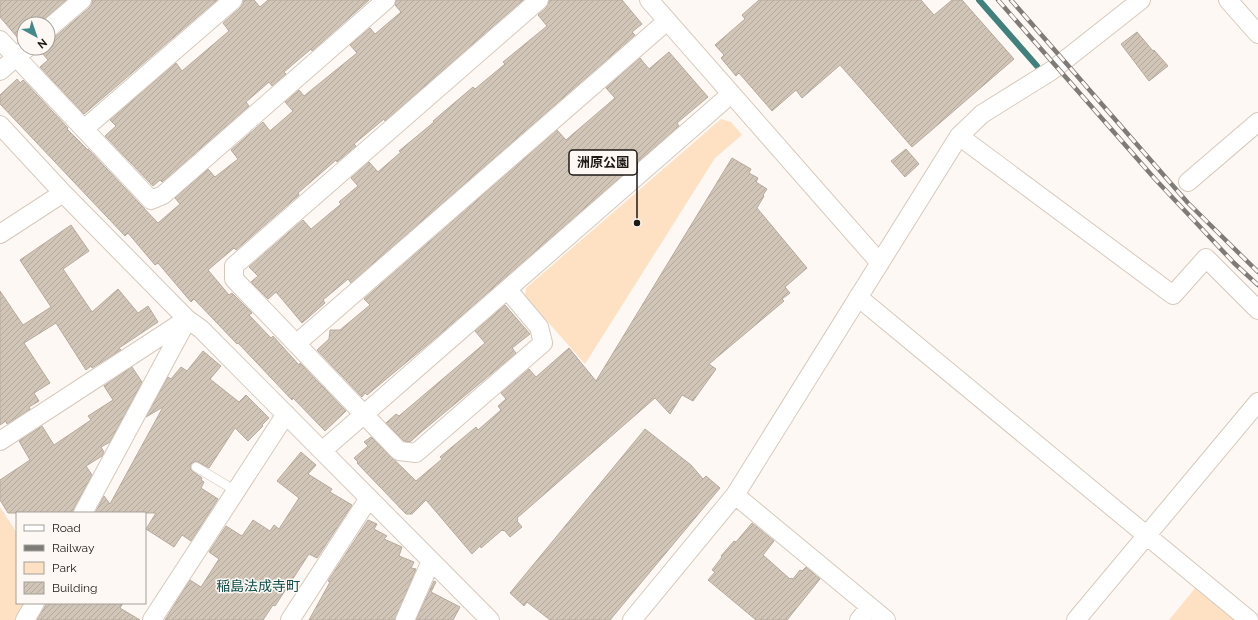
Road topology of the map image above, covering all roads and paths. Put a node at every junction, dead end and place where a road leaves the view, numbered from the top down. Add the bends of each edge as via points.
1 (82, 0) edge
2 (233, 0) edge
3 (386, 0) edge
4 (539, 0) edge
5 (649, 0) edge
6 (1141, 0) edge
7 (1228, 0) edge
8 (667, 21) junction
9 (56, 23) edge
10 (1258, 34) edge
11 (0, 40) edge
12 (16, 50) edge
13 (18, 56) edge
14 (23, 56) edge
15 (0, 71) edge
16 (732, 94) junction
17 (1258, 122) edge
18 (0, 125) edge
19 (84, 129) junction
20 (959, 136) junction
21 (1188, 182) dead end
22 (62, 193) junction
23 (0, 234) edge
24 (880, 263) junction
25 (508, 290) junction
26 (858, 297) junction
27 (1258, 310) edge
28 (187, 319) junction
29 (296, 344) junction
30 (1258, 402) edge
31 (286, 414) junction
32 (364, 415) junction
33 (0, 441) edge
34 (322, 451) junction
35 (196, 467) dead end
36 (236, 491) junction
37 (735, 495) junction
38 (369, 498) junction
39 (84, 512) edge
40 (1147, 536) junction
41 (431, 561) junction
42 (34, 604) edge
43 (864, 613) edge
44 (26, 620) edge
45 (152, 620) edge
46 (290, 620) edge
47 (405, 620) edge
48 (490, 620) edge
49 (632, 620) edge
50 (886, 620) edge
51 (1076, 620) edge
52 (1249, 620) edge

1 - 9 street
2 - 19 street
3 - 19 street via 163,195 151,200
4 - 29 street via 234,266 234,279
5 - 8 street
6 - 20 street via 1051,71 982,114
7 - 10 street
8 - 16 street
8 - 29 street
11 - 12 street
13 - 15 street
14 - 19 street
16 - 24 street
16 - 25 street
17 - 21 street
18 - 22 street
20 - 24 street
20 - 27 street via 1172,295 1206,258
22 - 23 street
22 - 28 street
24 - 26 street
25 - 32 street
25 - 32 street via 539,327 543,343 416,452 399,451
26 - 37 street
26 - 40 street
28 - 31 street via 201,328
28 - 33 street
28 - 39 street
29 - 32 street
30 - 40 street
31 - 34 street
31 - 36 street
32 - 34 street
34 - 38 street
35 - 36 lane
36 - 45 street
37 - 43 street
37 - 49 street
38 - 41 street
38 - 46 street
40 - 51 street
40 - 52 street
41 - 47 street
41 - 48 street
42 - 44 street
43 - 50 street

